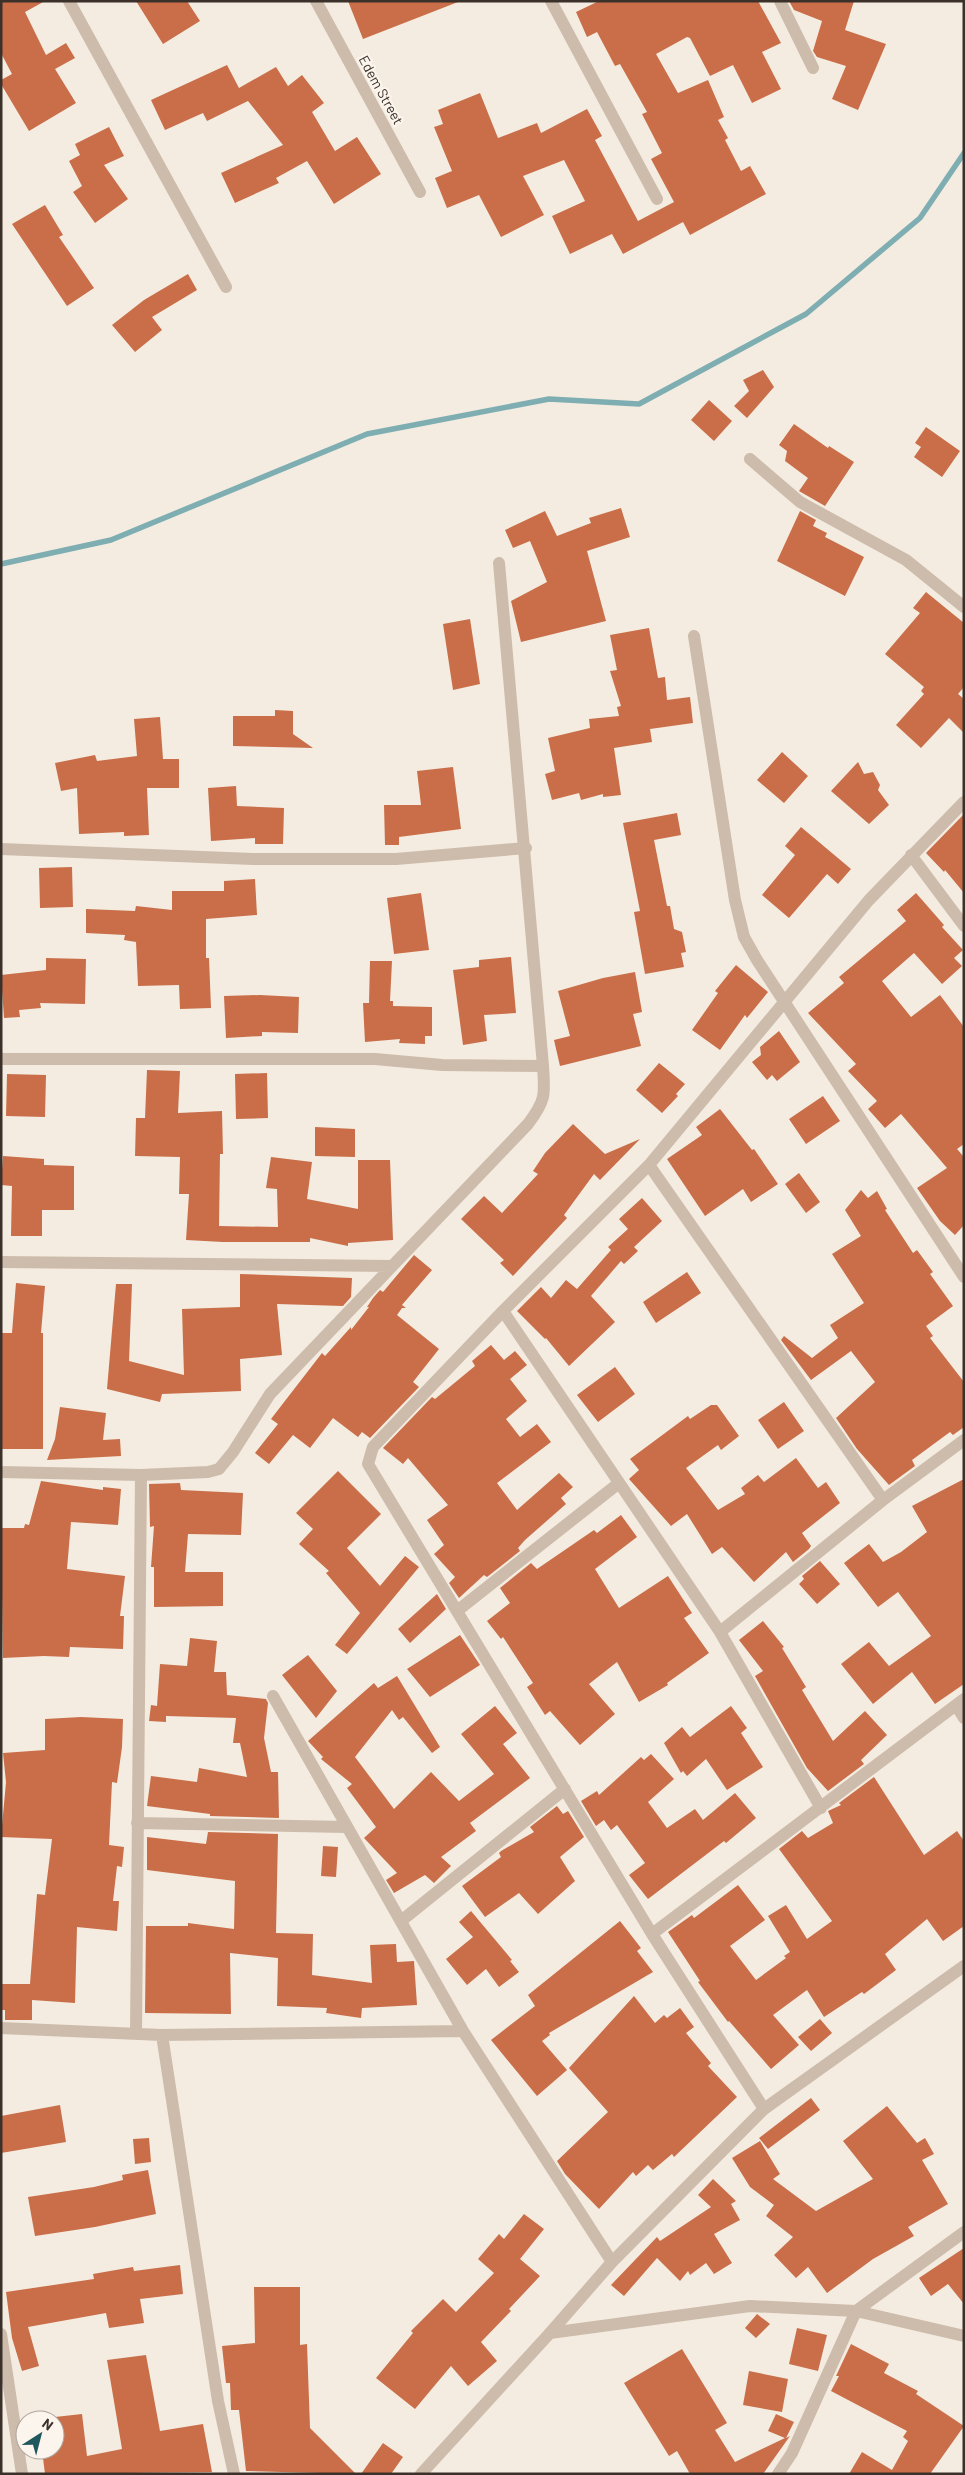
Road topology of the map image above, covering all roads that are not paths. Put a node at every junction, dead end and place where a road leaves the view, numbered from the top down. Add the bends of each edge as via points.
1 (69, 1) edge
2 (316, 1) edge
3 (550, 1) edge
4 (780, 1) edge
5 (814, 68) dead end
6 (420, 192) dead end
7 (657, 199) dead end
8 (226, 287) dead end
9 (750, 459) dead end
10 (498, 563) dead end
11 (964, 608) edge
12 (694, 636) dead end
13 (964, 802) edge
14 (526, 848) junction
15 (1, 849) edge
16 (911, 855) junction
17 (964, 926) edge
18 (783, 1002) junction
19 (1, 1059) edge
20 (543, 1066) junction
21 (649, 1165) junction
22 (1, 1262) edge
23 (392, 1266) junction
24 (964, 1277) edge
25 (503, 1311) junction
26 (964, 1440) edge
27 (1, 1472) edge
28 (141, 1475) junction
29 (619, 1483) junction
30 (883, 1500) junction
31 (457, 1611) junction
32 (720, 1632) junction
33 (273, 1696) dead end
34 (960, 1702) edge
35 (964, 1718) edge
36 (565, 1789) junction
37 (821, 1808) junction
38 (137, 1822) junction
39 (347, 1828) junction
40 (400, 1921) junction
41 (652, 1934) junction
42 (964, 1966) edge
43 (1, 2028) edge
44 (463, 2031) junction
45 (136, 2033) junction
46 (162, 2035) junction
47 (764, 2110) junction
48 (964, 2232) edge
49 (612, 2262) junction
50 (856, 2310) junction
51 (550, 2333) junction
52 (1, 2334) edge
53 (964, 2336) edge
54 (22, 2474) edge
55 (234, 2474) edge
56 (421, 2474) edge
57 (778, 2474) edge

1 - 8 street
2 - 6 street, Edem Street
3 - 7 street
4 - 5 street
9 - 11 street via 800,502 906,560
10 - 14 street
12 - 18 street via 735,900 744,936
13 - 16 street
14 - 15 street via 396,859 262,859
14 - 20 street
16 - 17 street
16 - 18 street
18 - 21 street
18 - 24 street
19 - 20 street via 375,1059 442,1065
20 - 23 street via 545,1095 534,1118
21 - 25 street
21 - 30 street
22 - 23 street
23 - 28 street via 270,1394 219,1469
25 - 29 street
25 - 31 street via 373,1447 368,1464
26 - 30 street
27 - 28 street
28 - 38 street
29 - 31 street
29 - 32 street
30 - 32 street
31 - 36 street
32 - 37 street
33 - 39 street
34 - 35 street
34 - 37 street
36 - 40 street
36 - 41 street
37 - 41 street
38 - 39 street
38 - 45 street
39 - 40 street
40 - 44 street
41 - 47 street
42 - 47 street
43 - 45 street
44 - 46 street
44 - 49 street
45 - 46 street
46 - 55 street via 218,2401
47 - 49 street
48 - 50 street
49 - 51 street
50 - 51 street via 750,2306
50 - 53 street
50 - 57 street via 792,2453
51 - 56 street
52 - 54 street

